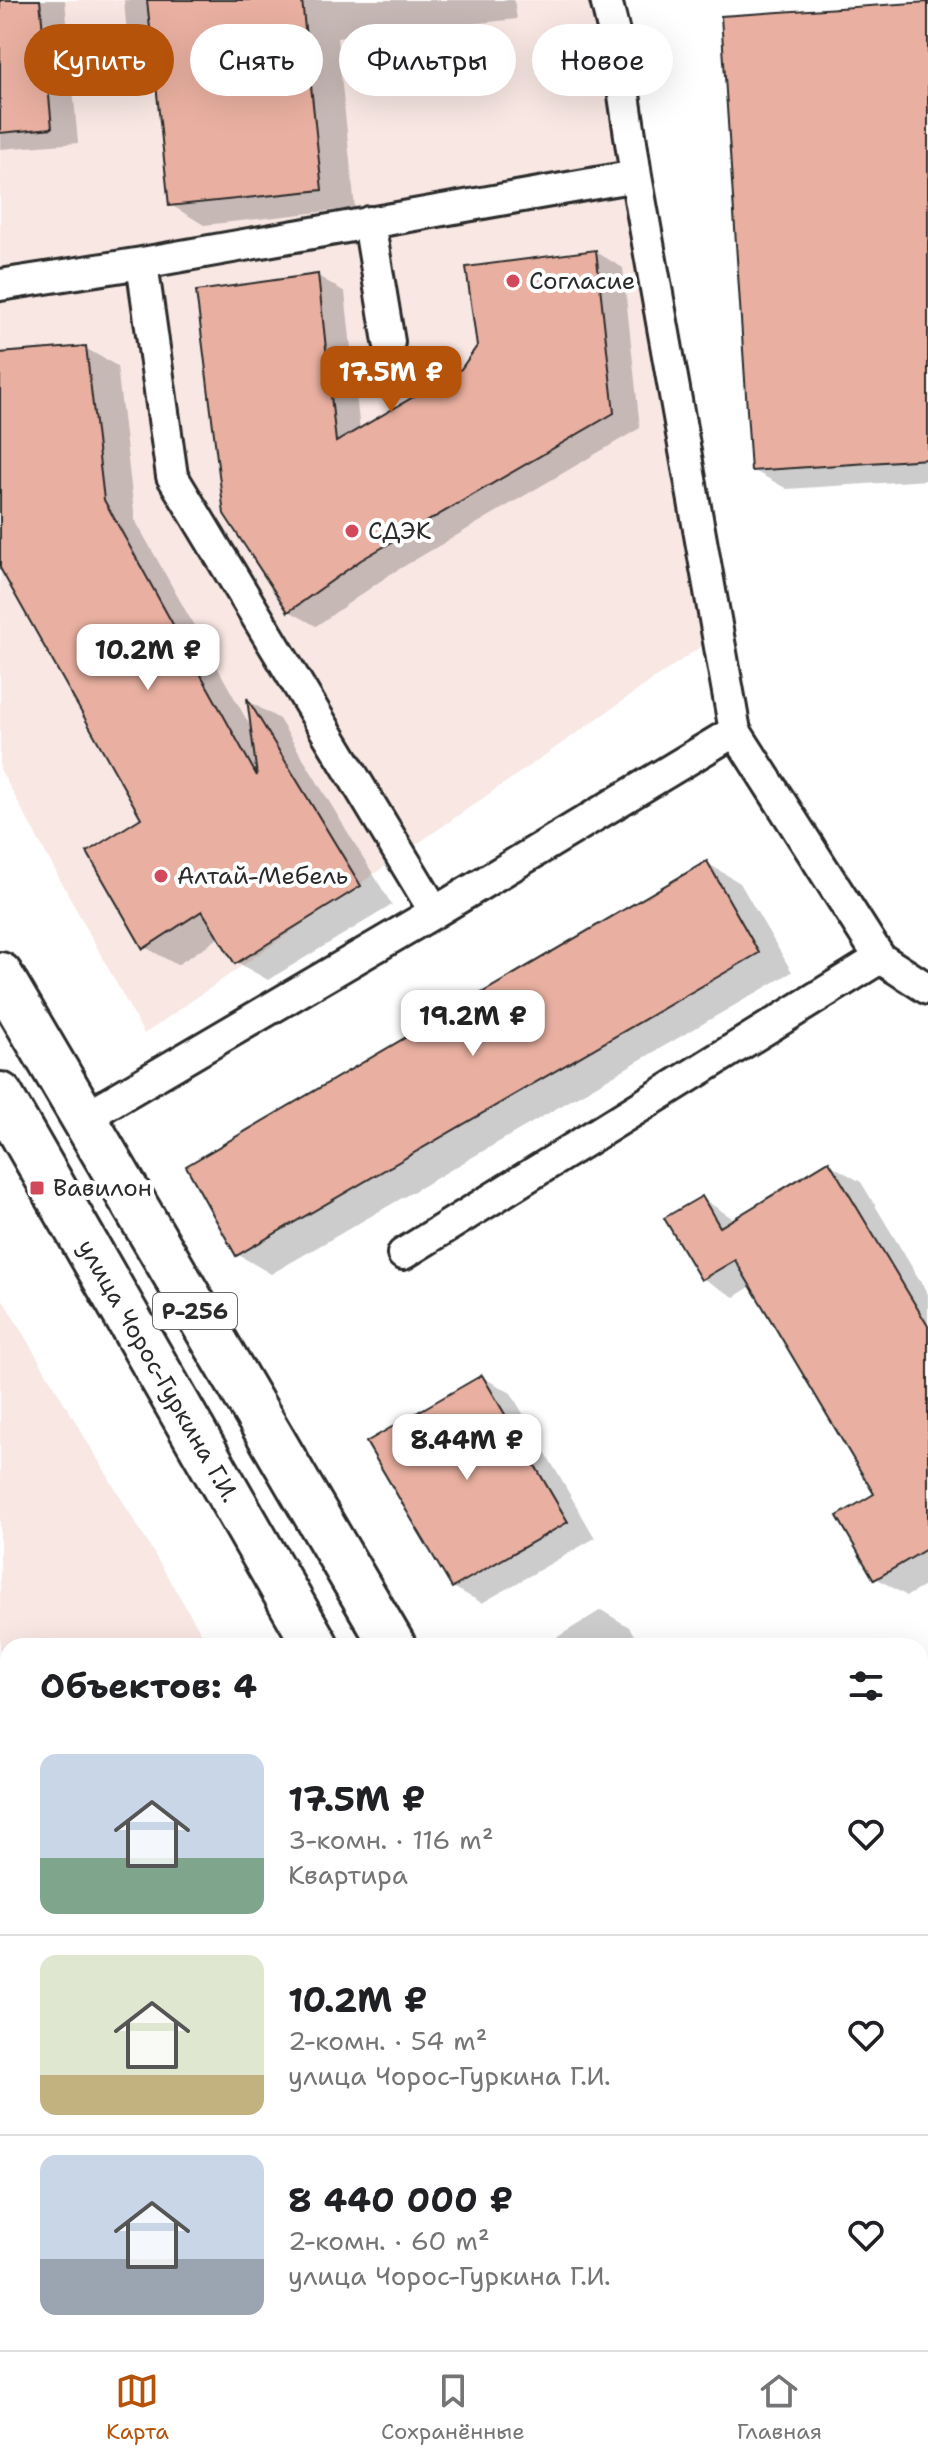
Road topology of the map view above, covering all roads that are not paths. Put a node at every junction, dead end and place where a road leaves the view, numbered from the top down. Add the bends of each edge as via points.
1 (606, 0) edge
2 (636, 176) junction
3 (369, 222) junction
4 (142, 263) junction
5 (0, 285) edge
6 (389, 342) dead end
7 (735, 731) junction
8 (435, 912) junction
9 (880, 958) junction
10 (0, 975) edge
11 (928, 989) edge
12 (0, 1095) edge
13 (82, 1119) junction
14 (403, 1254) dead end
15 (311, 1638) edge
16 (388, 1638) edge

1 - 2 lane
2 - 3 lane
2 - 7 lane
3 - 4 lane
3 - 6 lane
4 - 5 lane
4 - 8 lane via 172,476
7 - 8 lane
7 - 9 lane
8 - 13 lane
9 - 11 lane
9 - 14 lane
10 - 13 main road, Р-256
12 - 15 main road, улица Чорос-Гуркина Г.И. / Р-256
13 - 16 main road, Р-256

